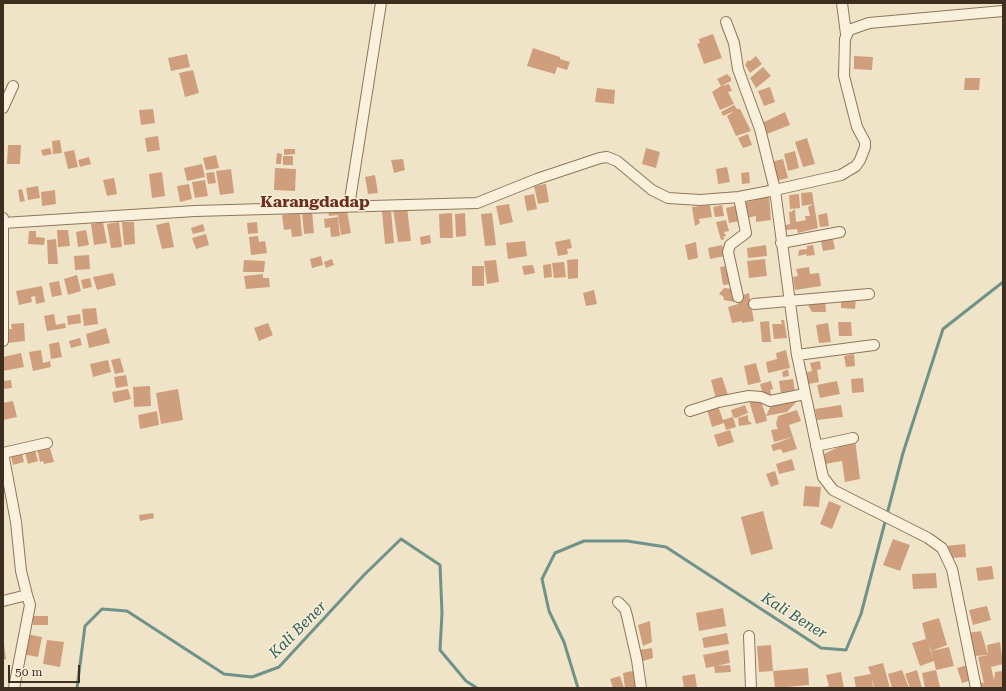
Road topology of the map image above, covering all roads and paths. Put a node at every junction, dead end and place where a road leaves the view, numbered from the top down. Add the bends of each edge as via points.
1 (381, 3) edge
2 (842, 3) edge
3 (1003, 11) edge
4 (844, 17) junction
5 (726, 22) dead end
6 (869, 23) junction
7 (846, 34) junction
8 (14, 86) dead end
9 (3, 108) edge
10 (775, 190) junction
11 (739, 197) junction
12 (349, 206) junction
13 (3, 221) edge
14 (840, 232) dead end
15 (781, 243) junction
16 (870, 294) dead end
17 (738, 297) dead end
18 (789, 301) junction
19 (754, 304) dead end
20 (3, 341) edge
21 (874, 345) dead end
22 (797, 355) junction
23 (805, 394) junction
24 (690, 411) dead end
25 (853, 438) dead end
26 (47, 443) dead end
27 (816, 446) junction
28 (3, 450) edge
29 (4, 453) edge
30 (27, 596) junction
31 (3, 601) edge
32 (618, 602) dead end
33 (749, 636) dead end
34 (14, 688) edge
35 (641, 688) edge
36 (751, 688) edge
37 (976, 688) edge

1 - 12 street
2 - 4 street
3 - 6 street
4 - 6 street
4 - 7 street
5 - 10 street via 734,43 738,69 760,129
6 - 7 street via 853,27
7 - 10 street via 844,76 857,127 865,142 860,160 856,166 841,175
8 - 9 street
10 - 11 street
10 - 15 street
11 - 12 street via 685,200 668,198 652,190 617,161 607,157 537,179 477,203
11 - 17 street via 746,233 730,245 728,252
12 - 13 street
13 - 20 street
14 - 15 street
15 - 18 street
16 - 18 street
18 - 19 street
18 - 22 street
21 - 22 street
22 - 23 street
23 - 24 street via 770,401 749,396
23 - 27 street
25 - 27 street
26 - 29 street
27 - 37 street via 827,485 937,543 948,556
28 - 29 street
29 - 30 street
30 - 31 street
30 - 34 street via 30,609
32 - 35 street via 625,609 627,616
33 - 36 street

